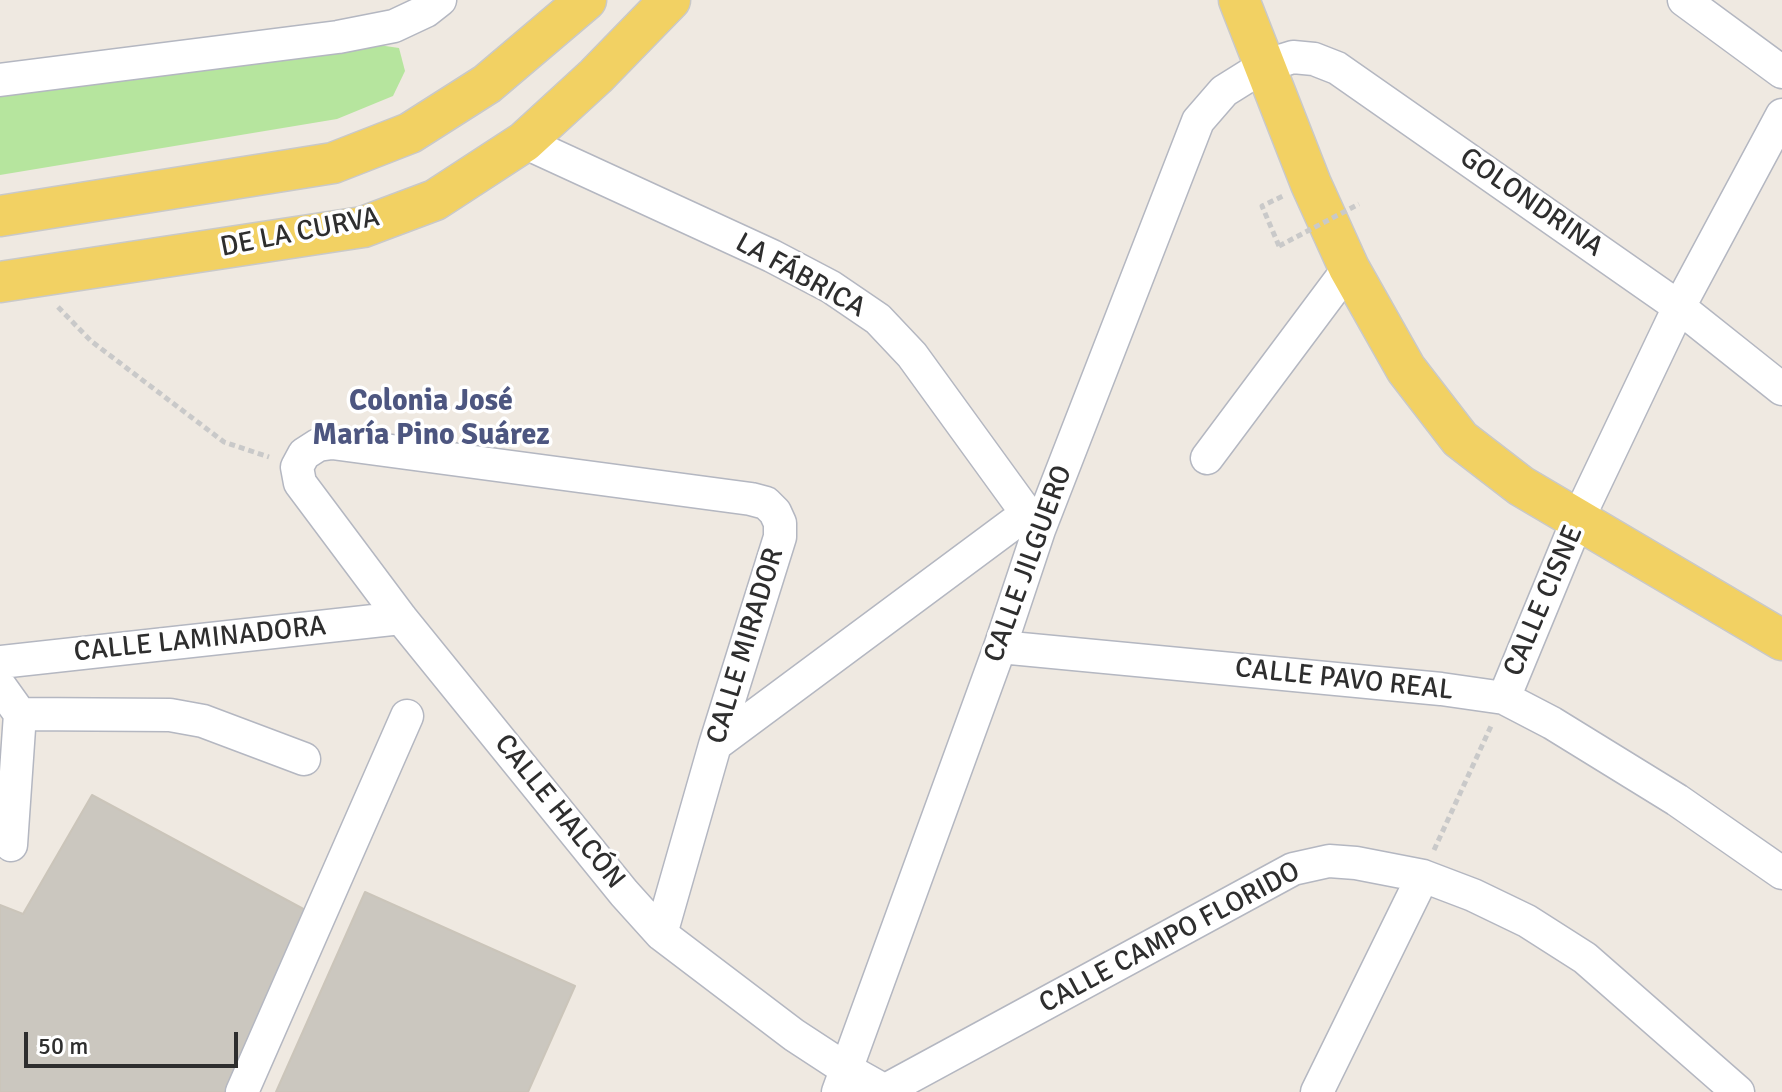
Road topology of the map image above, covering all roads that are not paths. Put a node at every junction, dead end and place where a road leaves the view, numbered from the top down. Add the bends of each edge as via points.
1 (440, 0) edge
2 (586, 0) edge
3 (670, 0) edge
4 (1219, 0) edge
5 (1239, 0) edge
6 (1684, 0) edge
7 (1264, 66) junction
8 (1782, 72) edge
9 (0, 80) edge
10 (1782, 115) edge
11 (524, 142) junction
12 (0, 216) edge
13 (1349, 268) junction
14 (15, 280) edge
15 (1679, 307) junction
16 (1782, 389) edge
17 (1207, 458) dead end
18 (297, 467) joint
19 (1578, 519) junction
20 (1033, 522) junction
21 (401, 618) junction
22 (1782, 640) edge
23 (1000, 647) junction
24 (0, 662) edge
25 (0, 686) edge
26 (1504, 698) junction
27 (20, 714) junction
28 (407, 716) dead end
29 (715, 745) junction
30 (304, 759) dead end
31 (11, 845) dead end
32 (1782, 873) edge
33 (1423, 876) junction
34 (661, 934) junction
35 (842, 1080) edge
36 (886, 1091) edge
37 (242, 1092) edge
38 (1317, 1092) edge
39 (1738, 1092) edge

1 - 9 street via 394,26 338,37
2 - 12 main road via 487,84 410,133 333,163
3 - 11 main road, DE LA CURVA
4 - 7 main road
5 - 7 main road
6 - 8 street
7 - 13 main road
7 - 15 street, GOLONDRINA via 1293,57 1337,68
7 - 20 street, CALLE JILGUERO via 1224,91 1198,121
10 - 15 street, CALLE CISNE
11 - 14 main road, DE LA CURVA via 435,200 363,227
11 - 20 street, LA FÁBRICA via 772,256 878,319 912,355
13 - 17 street
13 - 19 main road via 1406,369 1460,439 1521,486
15 - 16 street, GOLONDRINA
15 - 19 street, CALLE CISNE
18 - 21 street, CALLE HALCÓN via 300,483
18 - 29 street, CALLE MIRADOR via 304,454 332,443 766,503 780,523 780,537
19 - 22 main road
19 - 26 street, CALLE CISNE
20 - 23 street, CALLE JILGUERO
20 - 29 street
21 - 24 street, CALLE LAMINADORA
21 - 34 street, CALLE HALCÓN
23 - 26 street, CALLE PAVO REAL
23 - 35 street, CALLE JILGUERO
25 - 27 street
26 - 32 street, CALLE PAVO REAL via 1677,800
27 - 30 street via 170,715 203,721
27 - 31 street
28 - 37 street
29 - 34 street, CALLE MIRADOR
33 - 36 street, CALLE CAMPO FLORIDO via 1329,861 1293,869
33 - 38 street
33 - 39 street, CALLE CAMPO FLORIDO via 1527,921 1585,958
34 - 35 street, CALLE HALCÓN via 794,1035
35 - 36 street, CALLE HALCÓN

